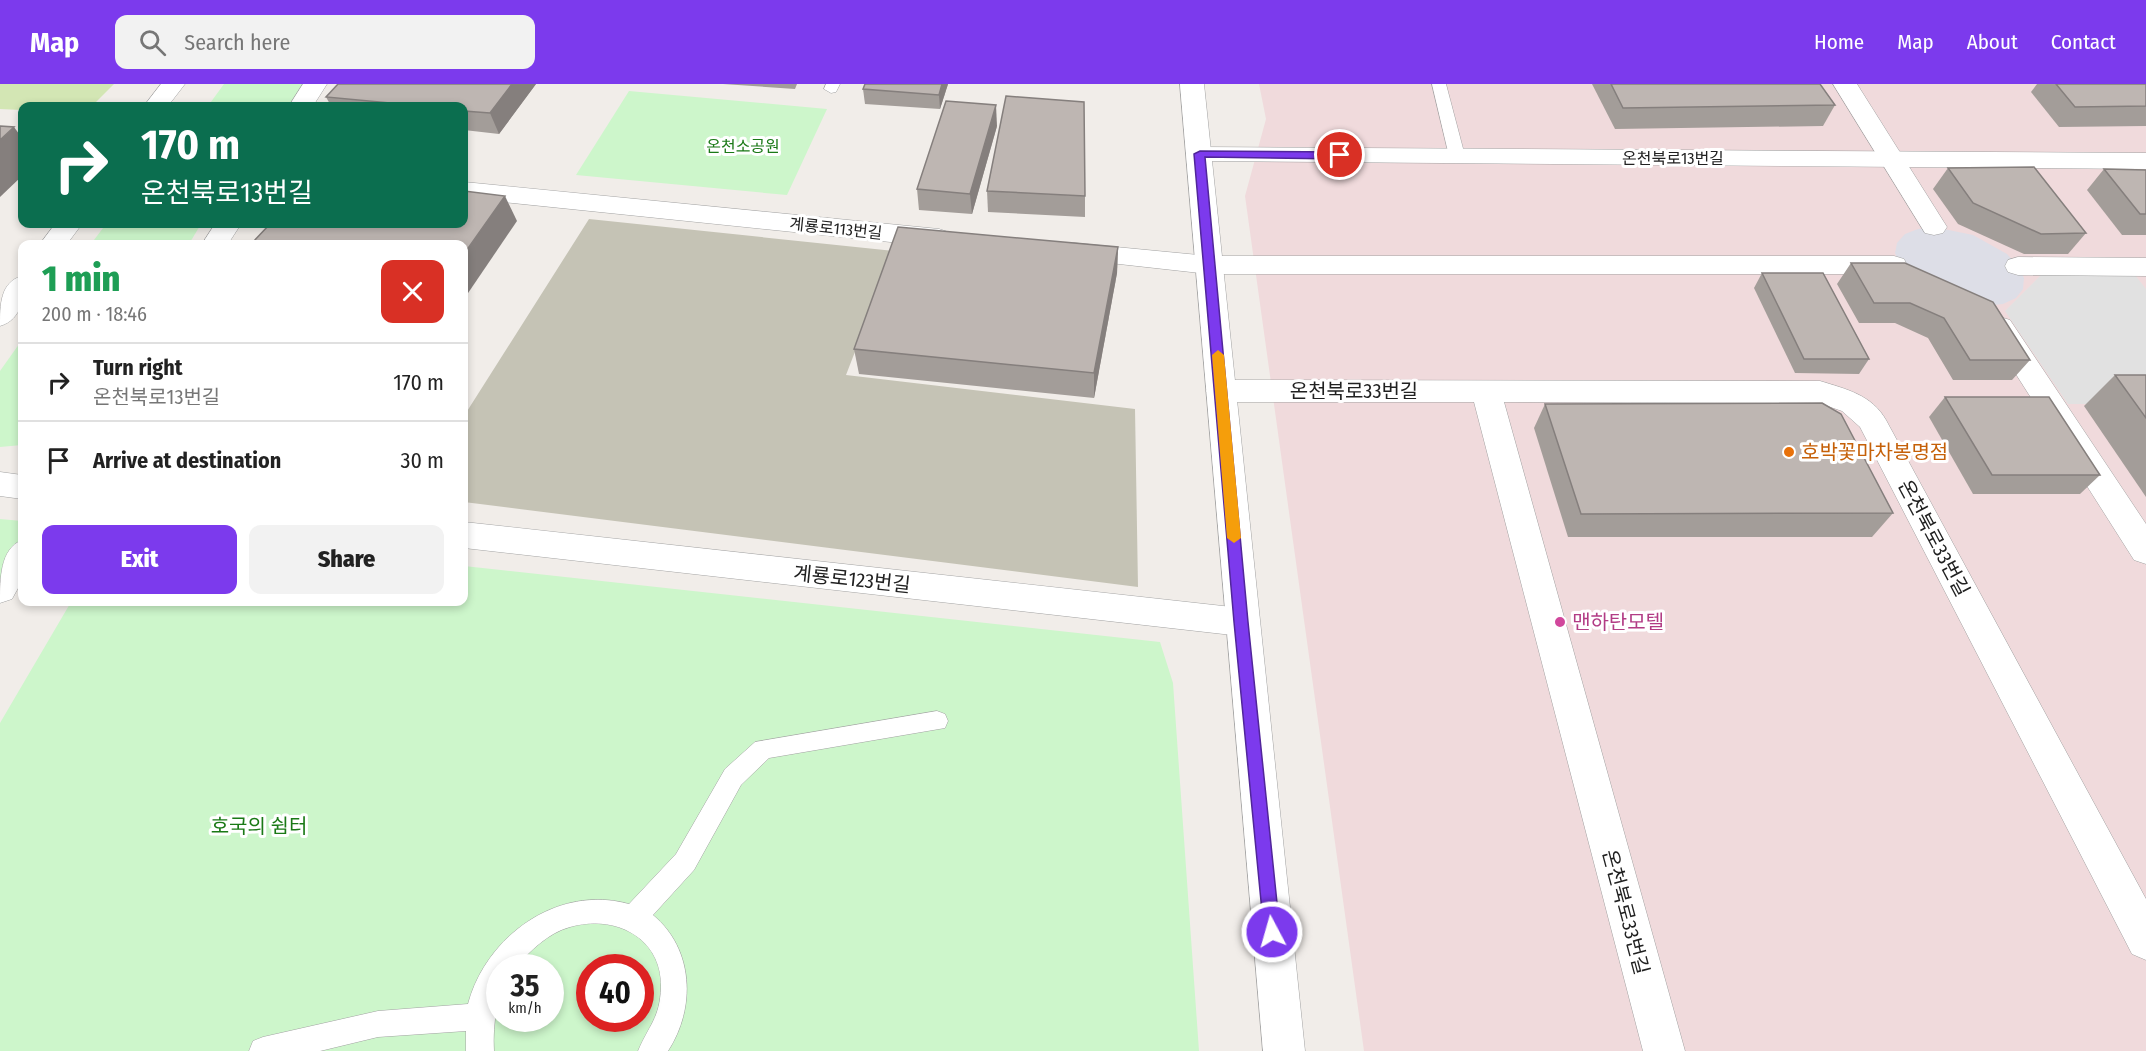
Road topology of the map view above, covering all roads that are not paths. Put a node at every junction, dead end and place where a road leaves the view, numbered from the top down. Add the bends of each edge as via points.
1 (173, 84) edge
2 (315, 84) edge
3 (1192, 84) edge
4 (1438, 84) edge
5 (1845, 84) edge
6 (159, 102) edge
7 (304, 102) edge
8 (1200, 154) junction
9 (1457, 156) junction
10 (1891, 159) junction
11 (2146, 161) edge
12 (468, 190) edge
13 (1934, 227) dead end
14 (66, 228) edge
15 (56, 240) edge
16 (960, 240) edge
17 (1055, 250) edge
18 (1209, 265) junction
19 (1900, 266) edge
20 (2018, 266) dead end
21 (2146, 267) edge
22 (18, 291) edge
23 (1985, 306) edge
24 (0, 316) edge
25 (1221, 391) junction
26 (1486, 391) junction
27 (0, 484) edge
28 (18, 486) edge
29 (468, 536) edge
30 (2146, 551) edge
31 (18, 560) edge
32 (0, 589) edge
33 (1241, 622) junction
34 (937, 721) dead end
35 (634, 917) junction
36 (2146, 940) edge
37 (479, 1017) junction
38 (263, 1051) edge
39 (480, 1051) edge
40 (652, 1051) edge
41 (1284, 1051) edge
42 (1664, 1051) edge

1 - 6 street
2 - 7 street
3 - 8 street
4 - 9 lane
5 - 10 street
8 - 9 street, 온천북로13번길
8 - 18 street
9 - 10 street, 온천북로13번길
10 - 11 street, 온천북로13번길
10 - 13 street
12 - 16 street, 계룡로113번길
14 - 15 street
17 - 18 street
18 - 19 street
18 - 25 street
20 - 21 street
22 - 24 street
23 - 30 street
25 - 26 street, 온천북로33번길
25 - 33 street
26 - 36 street, 온천북로33번길 via 1820,392 1853,403 1871,420
26 - 42 street, 온천북로33번길
27 - 28 street
29 - 33 street, 계룡로123번길
31 - 32 street
33 - 41 street
34 - 35 lane via 764,749 734,777 685,862
35 - 37 lane via 604,910 550,922 525,939 503,962 487,988
35 - 40 lane via 657,934 671,960 675,991 667,1026
37 - 38 lane via 378,1024
37 - 39 lane

